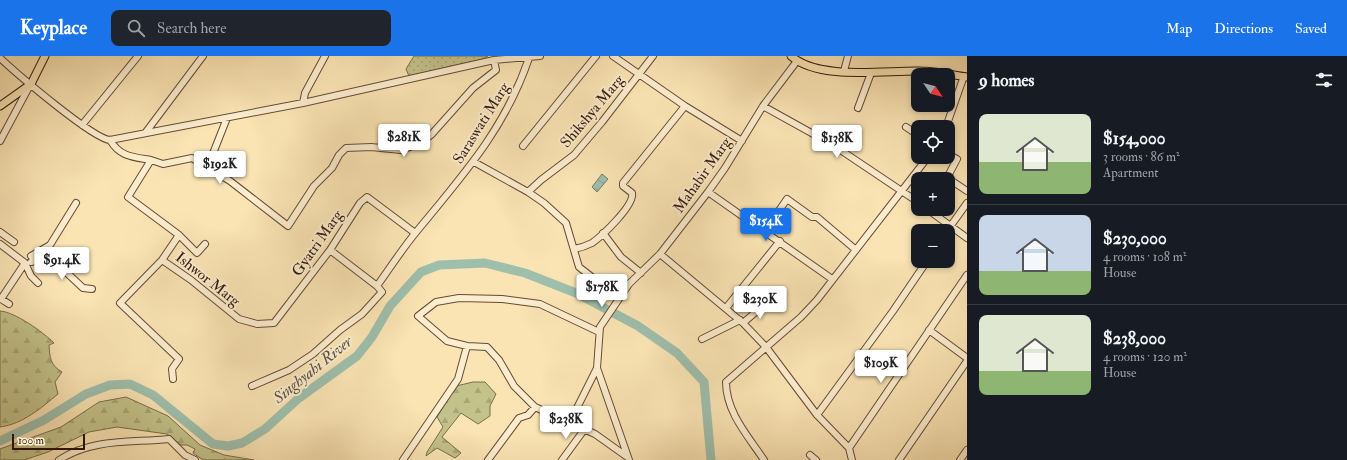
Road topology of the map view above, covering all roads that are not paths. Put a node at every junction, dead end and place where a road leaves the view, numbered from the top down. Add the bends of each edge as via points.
1 (45, 56) edge
2 (138, 56) edge
3 (203, 56) edge
4 (325, 56) edge
5 (540, 56) edge
6 (596, 56) edge
7 (613, 56) edge
8 (652, 56) edge
9 (848, 56) edge
10 (0, 58) edge
11 (496, 58) edge
12 (529, 58) junction
13 (794, 58) edge
14 (844, 71) junction
15 (640, 74) junction
16 (871, 74) junction
17 (965, 77) edge
18 (31, 84) junction
19 (303, 103) junction
20 (0, 106) edge
21 (685, 106) junction
22 (763, 106) junction
23 (858, 108) dead end
24 (226, 118) junction
25 (949, 120) edge
26 (82, 125) junction
27 (906, 128) dead end
28 (911, 131) edge
29 (146, 132) junction
30 (110, 140) junction
31 (0, 141) edge
32 (742, 141) junction
33 (523, 146) dead end
34 (151, 160) junction
35 (474, 162) junction
36 (922, 164) edge
37 (954, 164) edge
38 (208, 166) junction
39 (902, 190) junction
40 (967, 191) edge
41 (528, 192) junction
42 (708, 192) junction
43 (911, 197) edge
44 (76, 203) dead end
45 (967, 203) edge
46 (935, 216) edge
47 (944, 224) edge
48 (952, 224) edge
49 (765, 231) junction
50 (0, 232) edge
51 (955, 232) edge
52 (415, 233) junction
53 (603, 233) junction
54 (179, 235) junction
55 (967, 238) edge
56 (780, 241) junction
57 (14, 242) dead end
58 (0, 244) edge
59 (205, 244) dead end
60 (574, 249) junction
61 (330, 250) junction
62 (856, 250) junction
63 (660, 254) junction
64 (33, 258) junction
65 (162, 260) junction
66 (25, 263) junction
67 (922, 268) edge
68 (641, 273) junction
69 (967, 275) edge
70 (832, 280) junction
71 (597, 281) dead end
72 (38, 283) dead end
73 (377, 286) junction
74 (92, 289) dead end
75 (9, 304) dead end
76 (765, 304) dead end
77 (726, 308) junction
78 (237, 318) joint
79 (742, 322) junction
80 (599, 330) junction
81 (928, 330) junction
82 (702, 339) dead end
83 (468, 346) junction
84 (766, 347) junction
85 (967, 358) edge
86 (967, 361) edge
87 (597, 368) junction
88 (173, 379) dead end
89 (252, 386) dead end
90 (535, 407) junction
91 (817, 415) junction
92 (570, 422) junction
93 (584, 430) junction
94 (849, 448) junction
95 (967, 450) edge
96 (810, 455) dead end
97 (627, 458) edge
98 (59, 460) edge
99 (195, 460) edge
100 (403, 460) edge
101 (488, 460) edge
102 (562, 460) edge
103 (764, 460) edge
104 (816, 460) edge
105 (852, 460) edge
106 (899, 460) edge
107 (960, 460) edge

1 - 18 main road
2 - 26 street
3 - 29 street
4 - 19 street via 305,94
5 - 12 street
6 - 33 street
7 - 15 street
8 - 15 street, Shikshya Marg
9 - 14 street
10 - 18 street
11 - 12 street
11 - 19 street
11 - 38 street via 496,70 473,88 421,143 401,150 346,148 332,168 314,186 288,226
12 - 35 street, Saraswati Marg via 516,93
13 - 14 main road via 809,66
13 - 22 street, Mahabir Marg
14 - 16 main road
15 - 21 street
15 - 41 street, Shikshya Marg via 574,155
16 - 17 main road via 922,71
16 - 23 street
17 - 25 street
18 - 20 main road
18 - 26 street
18 - 31 street
19 - 24 street
21 - 32 street
21 - 53 street via 623,183 623,186 632,193 631,201
22 - 32 street, Mahabir Marg
22 - 39 street via 833,145
24 - 29 street
24 - 38 street
26 - 30 street via 100,137
27 - 28 street
29 - 30 street
30 - 34 street via 115,149 127,156
32 - 42 street, Mahabir Marg
34 - 38 street via 163,164 192,158
34 - 54 street, Ishwor Marg via 128,197
35 - 41 street
35 - 52 street, Saraswati Marg
36 - 39 street
37 - 40 street via 948,176
39 - 43 street
39 - 62 street
41 - 60 street via 566,223
42 - 49 street
42 - 63 street, Mahabir Marg
44 - 64 street via 50,244
45 - 48 street
46 - 47 street
49 - 56 street
49 - 62 street via 787,199 812,217 817,216
50 - 57 street
51 - 55 street
52 - 61 street, Gyatri Marg via 367,197 360,203
52 - 73 street, Saraswati Marg
53 - 60 street via 582,248
53 - 68 street via 621,257
54 - 59 street via 197,253
54 - 65 street, Ishwor Marg
56 - 70 street
56 - 77 street
58 - 66 street
60 - 71 street via 579,267
61 - 73 street
61 - 78 street, Gyatri Marg via 274,323 257,324
62 - 70 street
63 - 68 street, Mahabir Marg
63 - 77 street
64 - 66 street
64 - 74 street via 66,272 83,288
65 - 78 street, Ishwor Marg
65 - 88 street, Ishwor Marg via 120,303 179,359 172,370
66 - 72 street via 31,276
66 - 75 street via 1,299
67 - 91 street
68 - 80 street, Mahabir Marg via 629,284
69 - 81 street
70 - 84 street via 801,317
73 - 89 street via 382,292 362,314 313,354 289,370
76 - 79 street
77 - 79 street
79 - 82 street
79 - 84 street
80 - 83 street via 540,304 502,299 459,298 436,302 418,316 447,341
80 - 87 street
81 - 85 street
81 - 94 street
83 - 90 street via 487,347 499,360 514,386
83 - 100 street via 458,379
84 - 91 street
84 - 103 street via 726,382 735,416
86 - 106 street
87 - 92 street
87 - 97 street
90 - 92 street
90 - 101 street via 528,415 520,418
91 - 94 street
92 - 93 street
93 - 97 street via 594,434
93 - 102 street
94 - 105 street
95 - 107 street
96 - 104 street
98 - 99 street via 70,453 102,443 169,439 185,455

